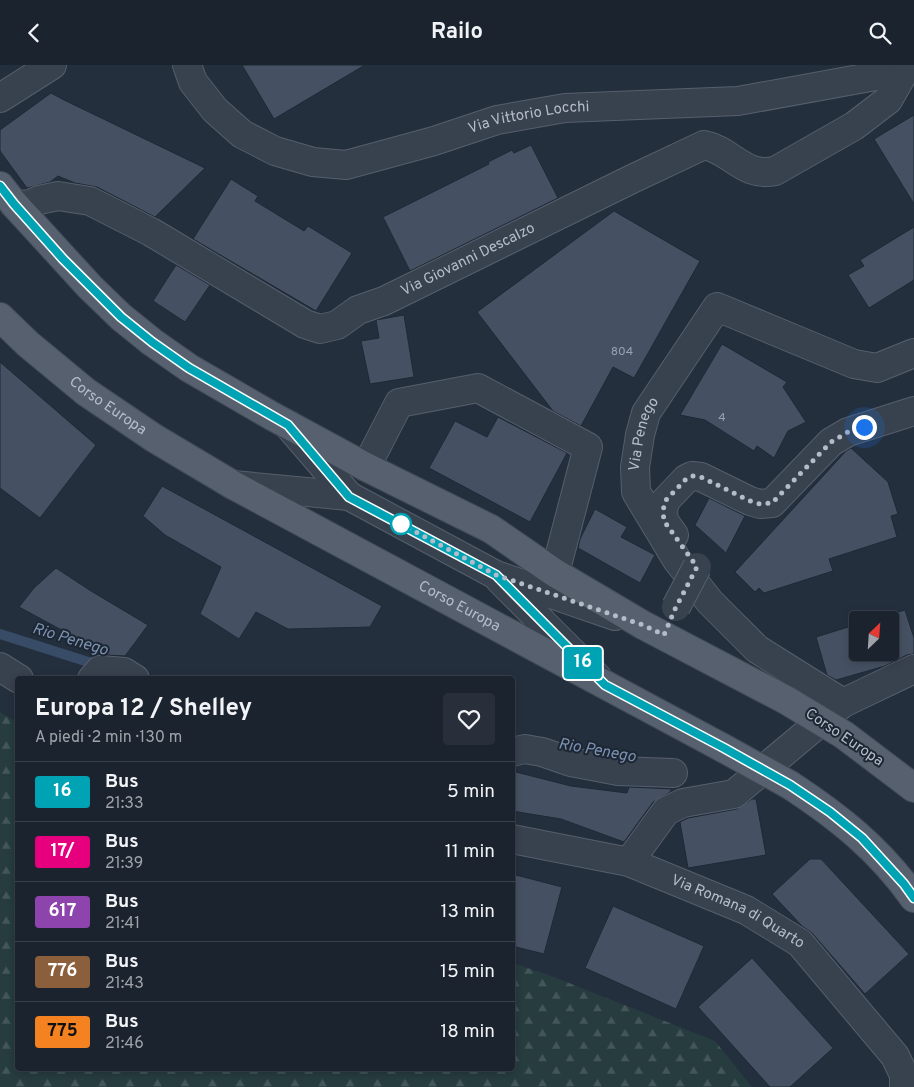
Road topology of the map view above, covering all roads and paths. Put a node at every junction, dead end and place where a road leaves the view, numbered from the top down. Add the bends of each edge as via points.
1 (187, 65) edge
2 (48, 66) edge
3 (909, 71) edge
4 (0, 98) edge
5 (7, 195) edge
6 (0, 317) edge
7 (914, 353) edge
8 (914, 411) edge
9 (288, 425) junction
10 (366, 467) junction
11 (233, 485) junction
12 (349, 497) junction
13 (555, 573) junction
14 (496, 575) junction
15 (653, 630) junction
16 (0, 667) edge
17 (914, 669) edge
18 (15, 676) edge
19 (95, 676) edge
20 (130, 676) edge
21 (605, 685) junction
22 (843, 703) junction
23 (515, 751) edge
24 (673, 773) dead end
25 (914, 788) edge
26 (515, 840) edge
27 (629, 862) junction
28 (914, 898) edge
29 (907, 1081) edge

1 - 3 street, Via Vittorio Locchi via 193,82 215,110 242,134 275,151 313,162 346,165 496,120 565,108 738,101
2 - 4 street
3 - 5 street, Via Giovanni Descalzo via 888,100 854,126 774,171 760,174 704,145 358,311 337,325 320,329 305,324 151,232 90,201 58,196 28,205
5 - 9 main road, Corso Europa via 121,317 189,368
6 - 11 main road, Corso Europa via 86,393
7 - 22 street, Via Penego via 877,368 854,364 717,307 646,413 640,435 635,467 636,492 677,559 710,602 757,649
8 - 15 street, bridge via 848,432 831,442 772,503 750,501 701,477 686,479 665,501 664,521 697,567 676,607
9 - 10 main road, Corso Europa
9 - 12 street
10 - 13 main road, Corso Europa via 491,529
10 - 13 street via 399,403 478,388 588,447
11 - 12 street
11 - 21 main road, Corso Europa
12 - 14 street
13 - 15 main road, Corso Europa
14 - 15 street
14 - 21 street
15 - 25 main road, Corso Europa, bridge via 786,700 844,735
16 - 18 street
17 - 22 street
19 - 20 street via 100,670 124,672
21 - 28 main road, Corso Europa, bridge via 790,785 830,812 862,838
22 - 27 street via 734,794 683,803 666,811
23 - 24 street via 525,749 542,752 571,762 618,771
26 - 27 street, Via Romana di Quarto
27 - 29 street, Via Romana di Quarto via 746,910 800,943 895,1055

